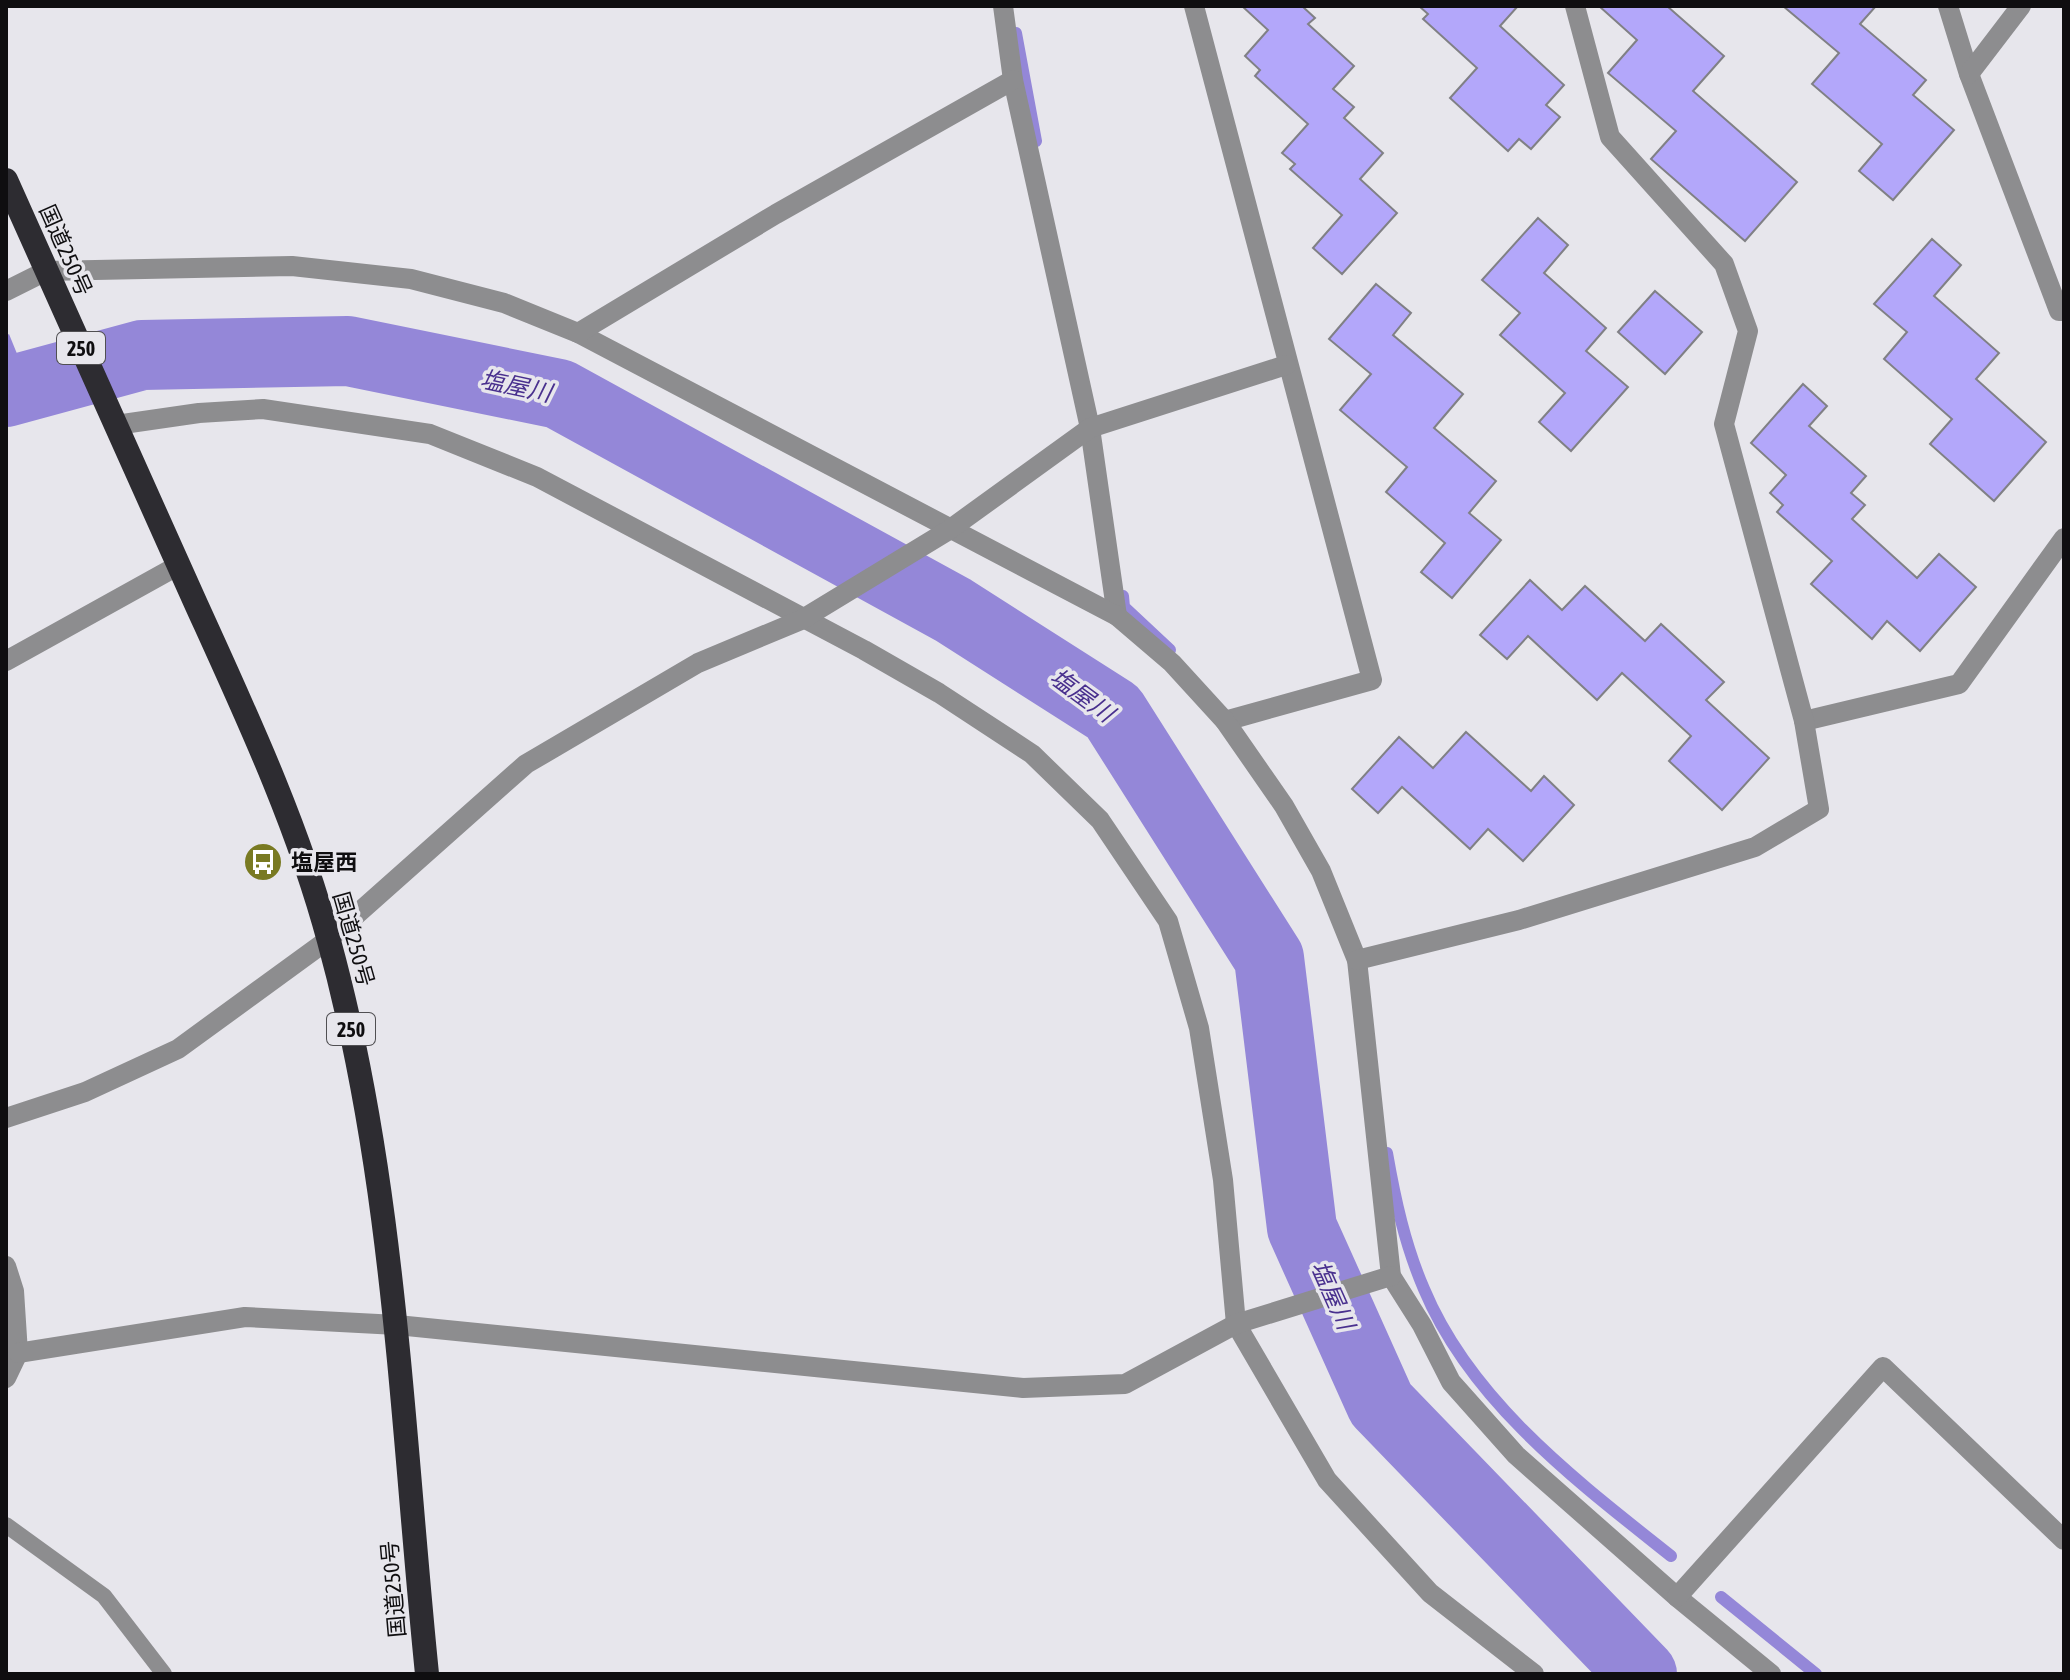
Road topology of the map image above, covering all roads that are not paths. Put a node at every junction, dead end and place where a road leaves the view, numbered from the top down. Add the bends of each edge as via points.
1 (1003, 6) edge
2 (1194, 6) edge
3 (1575, 6) edge
4 (1948, 6) edge
5 (2021, 6) edge
6 (1969, 74) junction
7 (1013, 80) junction
8 (6, 180) edge
9 (46, 271) junction
10 (6, 291) edge
11 (2064, 311) edge
12 (578, 333) junction
13 (1286, 365) junction
14 (116, 425) junction
15 (1090, 428) junction
16 (949, 530) junction
17 (2064, 538) edge
18 (179, 565) junction
19 (1117, 616) junction
20 (801, 620) junction
21 (6, 661) edge
22 (1225, 721) junction
23 (1804, 721) junction
24 (329, 939) junction
25 (1357, 960) junction
26 (6, 1118) edge
27 (6, 1266) edge
28 (1391, 1276) junction
29 (1236, 1324) junction
30 (397, 1325) junction
31 (18, 1353) junction
32 (6, 1378) edge
33 (6, 1525) edge
34 (2064, 1540) edge
35 (1677, 1597) junction
36 (164, 1674) edge
37 (427, 1674) edge
38 (1534, 1674) edge
39 (1771, 1674) edge

1 - 7 street
2 - 13 street
3 - 23 street via 1610,137 1724,264 1748,331 1724,424
4 - 6 street
5 - 6 street
6 - 11 street via 2059,311
7 - 12 street
7 - 15 street
8 - 9 highway, 国道250号 / 250
9 - 10 street
9 - 12 street via 292,266 411,279 504,303
9 - 14 highway, 国道250号 / 250
12 - 16 street
13 - 15 street
13 - 22 street via 1372,680
14 - 18 highway, 国道250号 / 250
14 - 20 street via 263,409 430,434 537,477
15 - 16 street
15 - 19 street
16 - 19 street
16 - 20 street
17 - 23 street via 1959,684
18 - 21 street
18 - 24 highway, 国道250号 / 250 via 261,749
19 - 22 street via 1172,663
20 - 24 street via 698,663 526,764
20 - 29 street via 939,693 1032,754 1100,820 1168,921 1199,1028 1223,1180
22 - 25 street via 1321,871
23 - 25 street via 1819,809 1755,847 1519,920
24 - 26 street via 178,1049 85,1092
24 - 30 highway, 国道250号 / 250 via 378,1162
25 - 28 street
27 - 31 street via 14,1291
28 - 29 street
28 - 35 street via 1451,1382 1507,1445
29 - 30 street via 1125,1384 1023,1388
29 - 38 street via 1327,1480 1430,1593
30 - 31 street via 245,1317
30 - 37 highway, 国道250号 / 250
31 - 32 street
33 - 36 lane via 104,1596
34 - 35 street via 1883,1367
35 - 39 street

